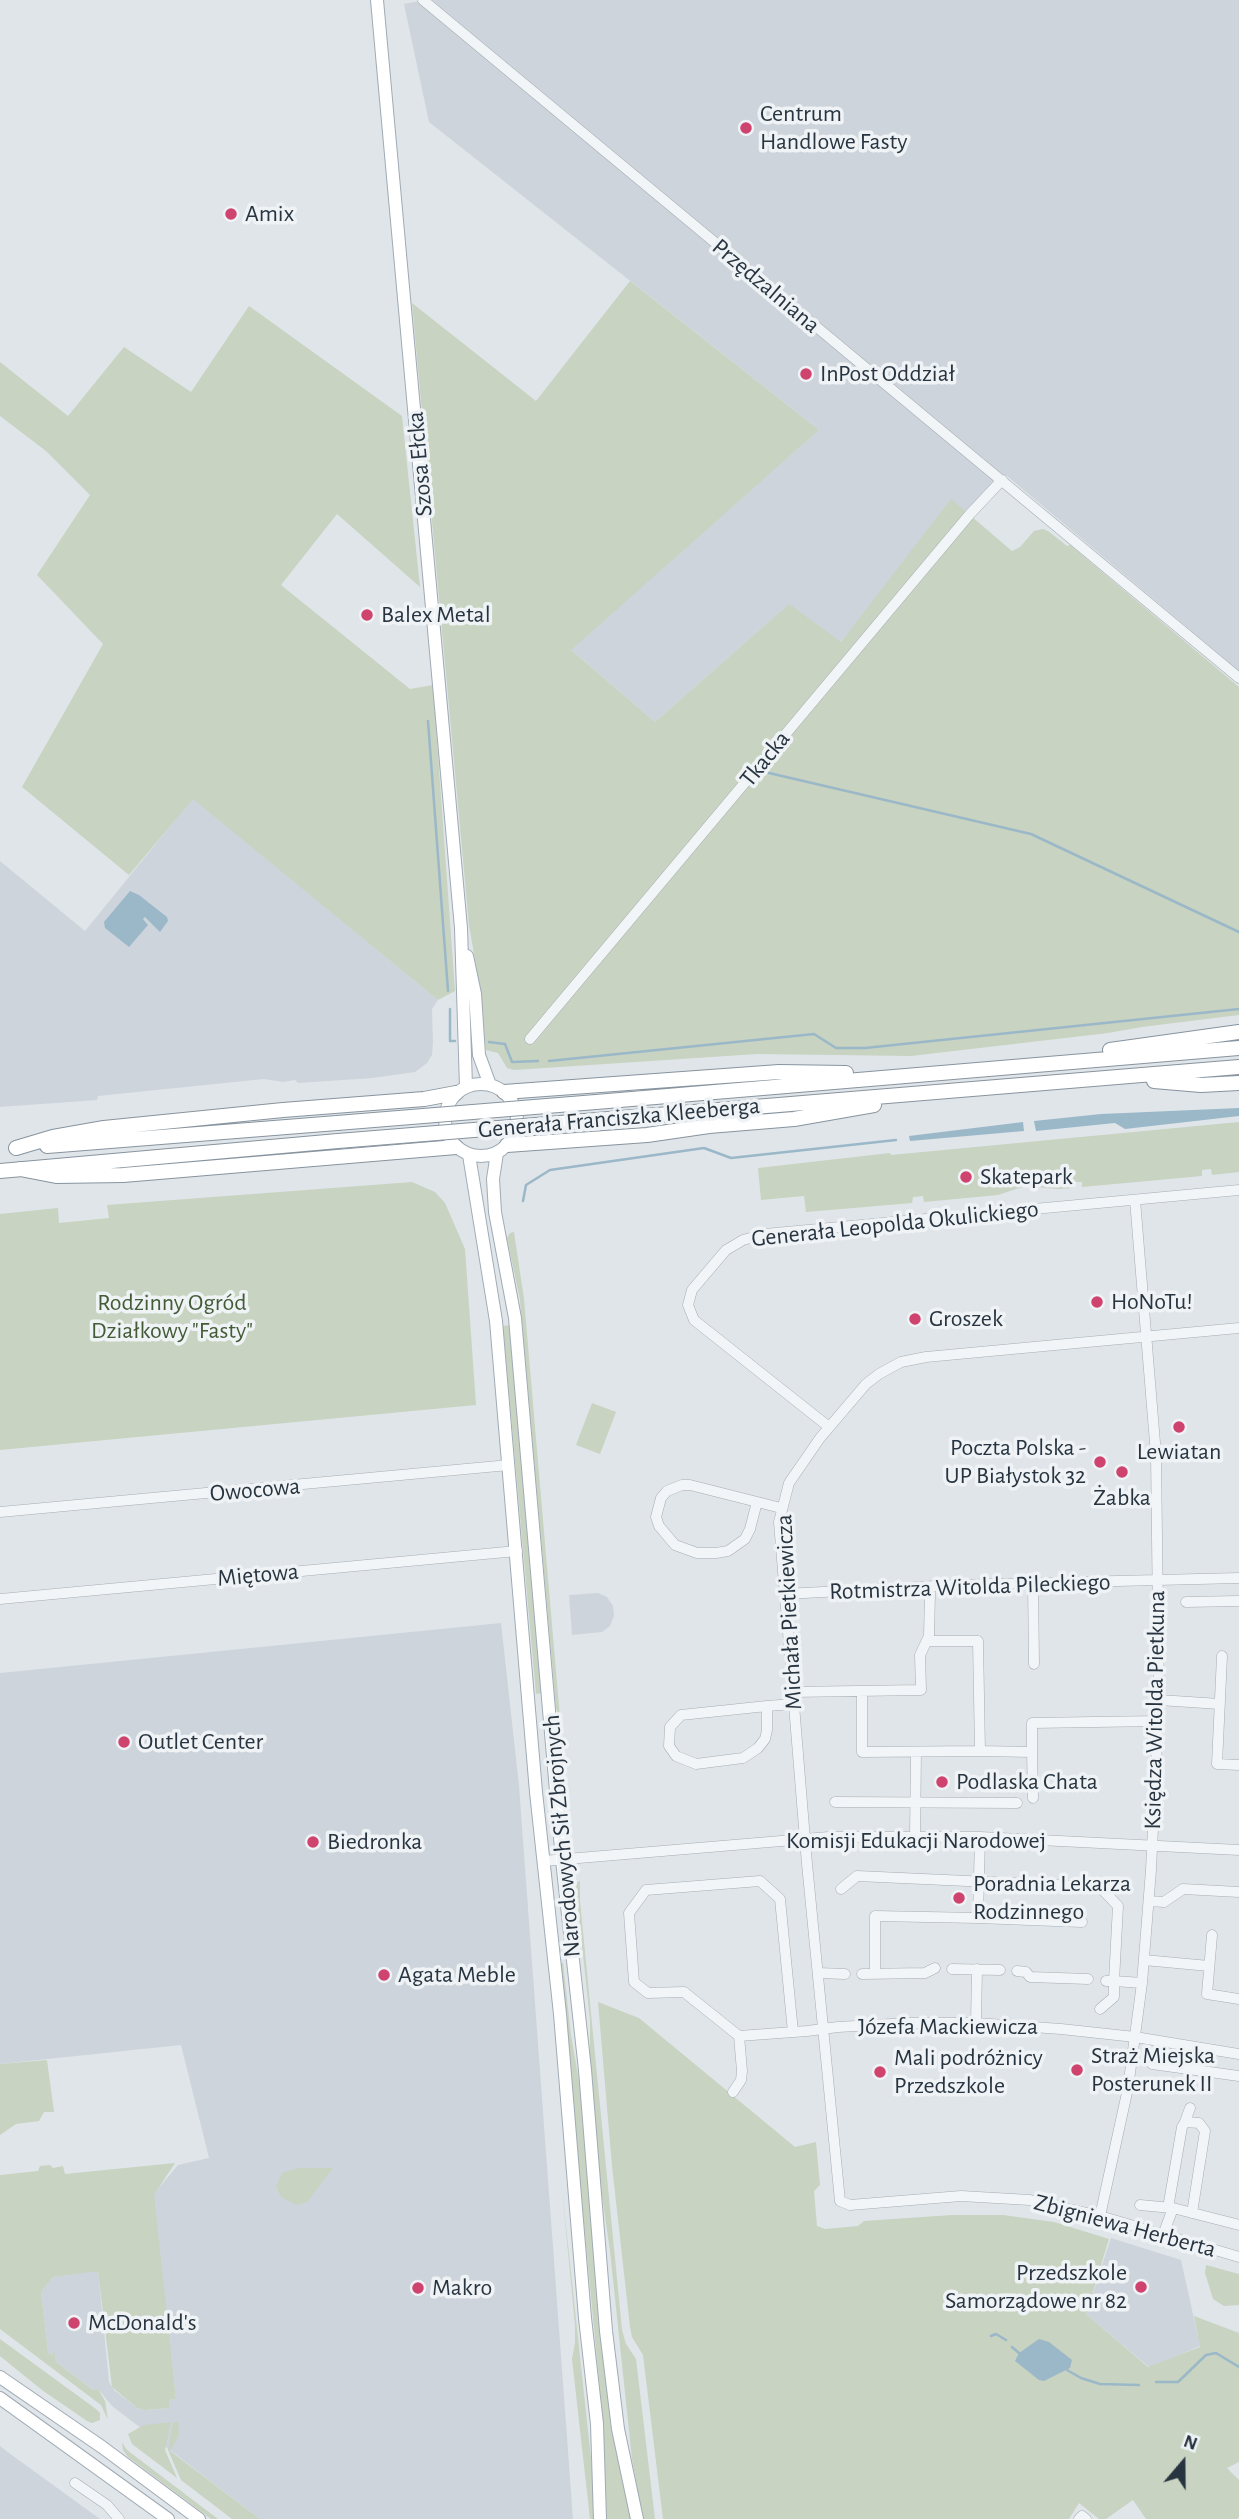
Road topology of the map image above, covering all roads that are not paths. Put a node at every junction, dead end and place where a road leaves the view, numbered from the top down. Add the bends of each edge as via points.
1 (377, 0) edge
2 (424, 0) edge
3 (1002, 480) junction
4 (1239, 678) edge
5 (461, 928) junction
6 (463, 997) junction
7 (477, 1010) junction
8 (1239, 1032) edge
9 (530, 1039) dead end
10 (1239, 1048) edge
11 (1044, 1065) junction
12 (1239, 1067) edge
13 (896, 1077) junction
14 (1118, 1077) junction
15 (1239, 1083) edge
16 (491, 1085) junction
17 (461, 1090) junction
18 (504, 1093) junction
19 (922, 1093) junction
20 (16, 1148) junction
21 (0, 1149) edge
22 (502, 1149) junction
23 (463, 1151) junction
24 (20, 1170) junction
25 (0, 1171) edge
26 (1239, 1190) edge
27 (1135, 1200) junction
28 (515, 1318) junction
29 (496, 1321) junction
30 (1239, 1328) edge
31 (1147, 1337) junction
32 (829, 1427) junction
33 (509, 1465) junction
34 (757, 1502) junction
35 (781, 1508) junction
36 (0, 1512) edge
37 (517, 1551) junction
38 (1239, 1578) edge
39 (1158, 1580) junction
40 (1033, 1583) junction
41 (930, 1593) dead end
42 (785, 1594) junction
43 (0, 1599) edge
44 (1239, 1601) edge
45 (1186, 1602) dead end
46 (927, 1641) junction
47 (1222, 1656) dead end
48 (1034, 1664) dead end
49 (862, 1691) junction
50 (792, 1692) junction
51 (1159, 1700) junction
52 (793, 1704) junction
53 (1220, 1704) junction
54 (767, 1706) junction
55 (1158, 1721) junction
56 (979, 1751) junction
57 (916, 1752) junction
58 (1032, 1752) junction
59 (1239, 1765) edge
60 (535, 1780) junction
61 (557, 1780) junction
62 (1033, 1798) dead end
63 (916, 1801) junction
64 (835, 1802) dead end
65 (1017, 1803) dead end
66 (915, 1836) junction
67 (980, 1837) junction
68 (805, 1839) junction
69 (1151, 1847) junction
70 (1236, 1851) edge
71 (562, 1860) junction
72 (543, 1861) junction
73 (979, 1880) junction
74 (841, 1889) dead end
75 (1239, 1892) edge
76 (1149, 1901) junction
77 (978, 1918) junction
78 (1082, 1922) dead end
79 (1212, 1935) dead end
80 (572, 1947) junction
81 (552, 1948) junction
82 (1144, 1960) junction
83 (1209, 1966) junction
84 (935, 1968) dead end
85 (952, 1969) dead end
86 (977, 1969) junction
87 (1000, 1970) dead end
88 (1017, 1971) dead end
89 (818, 1973) junction
90 (875, 1973) junction
91 (845, 1974) dead end
92 (862, 1974) dead end
93 (1088, 1979) dead end
94 (1110, 1981) junction
95 (1142, 1983) junction
96 (1239, 1999) edge
97 (1100, 2010) dead end
98 (976, 2023) junction
99 (823, 2028) junction
100 (793, 2032) junction
101 (739, 2036) junction
102 (1135, 2037) junction
103 (1239, 2054) edge
104 (1152, 2064) dead end
105 (1239, 2076) edge
106 (733, 2092) dead end
107 (1190, 2108) dead end
108 (1185, 2122) junction
109 (843, 2203) joint
110 (1140, 2205) dead end
111 (1170, 2208) junction
112 (1192, 2213) junction
113 (1100, 2216) junction
114 (1239, 2225) edge
115 (1163, 2235) junction
116 (1239, 2257) edge
117 (0, 2377) edge
118 (0, 2398) edge
119 (102, 2446) junction
120 (91, 2463) junction
121 (75, 2483) dead end
122 (119, 2519) edge
123 (168, 2519) edge
124 (198, 2519) edge
125 (600, 2519) edge
126 (637, 2519) edge

1 - 5 main road, Szosa Ełcka
2 - 3 street, Przędzalniana
3 - 4 street, Przędzalniana
3 - 9 street, Tkacka
5 - 6 main road, Szosa Ełcka
5 - 7 main road, Szosa Ełcka
6 - 7 main road
6 - 17 main road, Szosa Ełcka
7 - 16 main road, Szosa Ełcka via 480,1059
8 - 11 highway via 1087,1054
10 - 11 highway, Generała Franciszka Kleeberga
11 - 13 highway, Generała Franciszka Kleeberga
12 - 14 highway, Generała Franciszka Kleeberga
13 - 18 highway via 779,1072
13 - 20 highway, Generała Franciszka Kleeberga, bridge
14 - 15 highway via 1201,1085
14 - 19 highway, Generała Franciszka Kleeberga
16 - 17 main road
16 - 18 main road
17 - 20 highway via 424,1099 104,1128
17 - 23 main road via 449,1102 445,1126 449,1138
18 - 22 main road via 516,1112 514,1135
19 - 22 highway via 794,1119
19 - 24 highway, Generała Franciszka Kleeberga, bridge
20 - 21 highway, Generała Franciszka Kleeberga
22 - 23 main road via 478,1157
22 - 28 main road, Narodowych Sił Zbrojnych via 493,1179 495,1212
23 - 24 highway via 123,1175 56,1176
23 - 29 main road, Narodowych Sił Zbrojnych via 488,1256
24 - 25 highway, Generała Franciszka Kleeberga
26 - 27 street, Generała Leopolda Okulickiego
27 - 31 street, Księdza Witolda Pietkuna
27 - 32 street, Generała Leopolda Okulickiego via 765,1234 726,1250 692,1290 688,1305 694,1320
28 - 29 main road
28 - 61 main road, Narodowych Sił Zbrojnych
29 - 33 main road, Narodowych Sił Zbrojnych
30 - 31 street, Michała Pietkiewicza
31 - 32 street, Michała Pietkiewicza via 909,1360 866,1384
31 - 39 street, Księdza Witolda Pietkuna via 1156,1455
32 - 35 street, Michała Pietkiewicza via 797,1469
33 - 36 street, Owocowa
33 - 37 main road, Narodowych Sił Zbrojnych
34 - 34 street via 682,1485 667,1491 656,1517 674,1545 697,1553 716,1553 745,1539
34 - 35 street
35 - 42 street, Michała Pietkiewicza
37 - 43 street, Miętowa
37 - 60 main road, Narodowych Sił Zbrojnych
38 - 39 street, Rotmistrza Witolda Pileckiego
39 - 40 street, Rotmistrza Witolda Pileckiego
39 - 51 street, Księdza Witolda Pietkuna
40 - 42 street, Rotmistrza Witolda Pileckiego
40 - 48 street
41 - 46 street
42 - 50 street, Michała Pietkiewicza
44 - 45 street
46 - 49 street via 920,1655 920,1690
46 - 56 street via 978,1641
47 - 53 street
49 - 50 street
49 - 57 street via 862,1752
50 - 52 street, Michała Pietkiewicza
51 - 53 street
51 - 55 street, Księdza Witolda Pietkuna
52 - 54 street
52 - 68 street, Michała Pietkiewicza
53 - 59 street via 1217,1764
54 - 54 street via 765,1739 743,1758 696,1764 676,1756 669,1746 670,1727 681,1716
55 - 58 street via 1032,1723
55 - 69 street, Księdza Witolda Pietkuna
56 - 57 street
56 - 58 street
57 - 63 street
58 - 62 street
60 - 61 main road
60 - 72 main road, Narodowych Sił Zbrojnych
61 - 71 main road, Narodowych Sił Zbrojnych
63 - 64 street
63 - 65 street
63 - 66 street
66 - 67 street, Komisji Edukacji Narodowej
66 - 68 street, Komisji Edukacji Narodowej
67 - 69 street, Komisji Edukacji Narodowej
67 - 73 street
68 - 71 street, Komisji Edukacji Narodowej
68 - 89 street, Michała Pietkiewicza
69 - 70 street, Komisji Edukacji Narodowej
69 - 76 street, Księdza Witolda Pietkuna
71 - 72 street, Komisji Edukacji Narodowej
71 - 80 main road, Narodowych Sił Zbrojnych
72 - 81 main road, Narodowych Sił Zbrojnych
73 - 74 street via 857,1876
73 - 77 street
73 - 94 street via 1100,1887 1118,1906
75 - 76 street via 1183,1889 1164,1902
76 - 82 street, Księdza Witolda Pietkuna
77 - 78 street
77 - 90 street via 875,1916
79 - 83 street
80 - 81 main road
80 - 126 main road, Narodowych Sił Zbrojnych via 606,2332 618,2429
81 - 125 main road, Narodowych Sił Zbrojnych via 597,2424
82 - 83 street
82 - 95 street, Księdza Witolda Pietkuna
83 - 96 street via 1207,1994
84 - 90 street via 925,1973
85 - 86 street
86 - 87 street
86 - 98 street
88 - 93 street via 1030,1977
89 - 91 street
89 - 99 street, Michała Pietkiewicza
90 - 92 street
94 - 95 street
94 - 97 street via 1114,1997
95 - 102 street, Księdza Witolda Pietkuna
98 - 99 street, Józefa Mackiewicza
98 - 102 street, Józefa Mackiewicza
99 - 100 street, Józefa Mackiewicza
99 - 109 street, Michała Pietkiewicza via 838,2194
100 - 101 street, Józefa Mackiewicza
100 - 101 street via 780,1899 760,1881 646,1890 629,1913 634,1982 648,1993 684,1992
101 - 106 street via 742,2071
102 - 103 street, Józefa Mackiewicza
102 - 113 street, Księdza Witolda Pietkuna via 1122,2122
104 - 105 street
107 - 108 street
108 - 111 street
108 - 112 street via 1199,2123 1205,2131
109 - 113 street, Zbigniewa Herberta via 995,2196
110 - 111 street
111 - 112 street
111 - 115 street
112 - 114 street
113 - 115 street, Zbigniewa Herberta
115 - 116 street, Zbigniewa Herberta
117 - 119 main road
118 - 120 main road
119 - 120 main road
119 - 124 main road
120 - 123 main road
121 - 122 street

